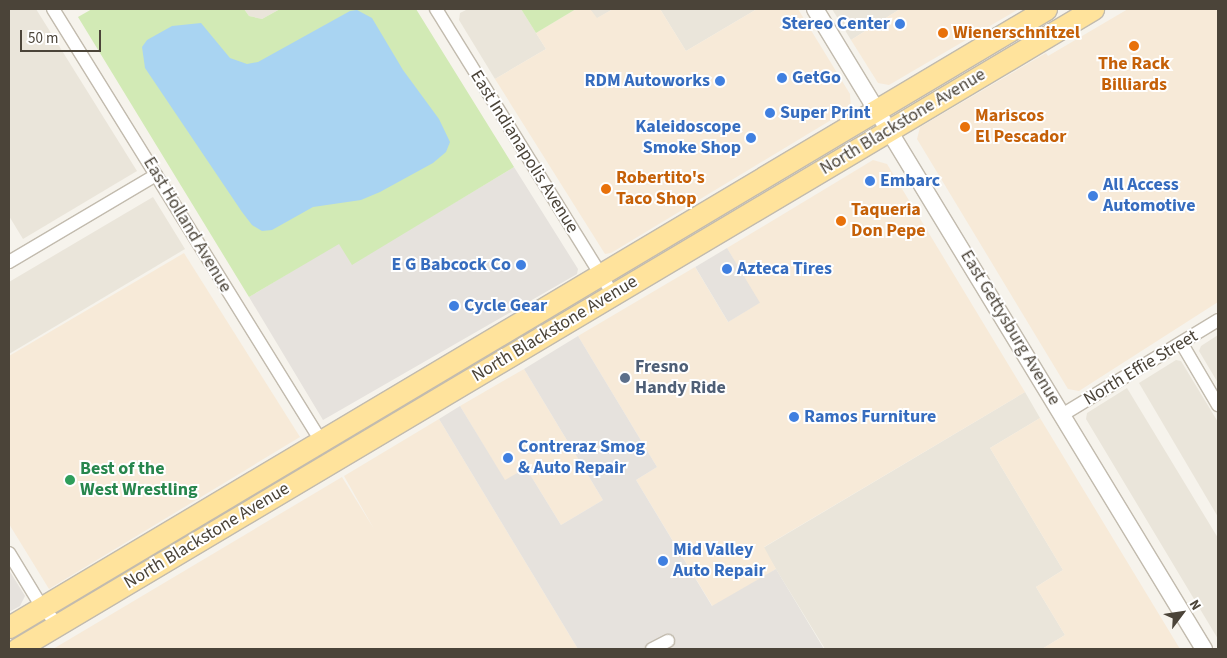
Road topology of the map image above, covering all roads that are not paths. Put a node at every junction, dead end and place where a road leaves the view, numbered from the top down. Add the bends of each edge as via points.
1 (53, 9) edge
2 (815, 9) edge
3 (1046, 9) edge
4 (1093, 9) edge
5 (439, 10) edge
6 (878, 109) junction
7 (890, 129) junction
8 (156, 175) junction
9 (11, 256) edge
10 (601, 275) junction
11 (613, 295) junction
12 (1218, 320) edge
13 (1182, 344) junction
14 (398, 395) junction
15 (1218, 405) edge
16 (1062, 415) junction
17 (321, 441) junction
18 (339, 458) junction
19 (260, 505) junction
20 (9, 553) edge
21 (42, 607) junction
22 (58, 624) junction
23 (9, 627) edge
24 (668, 641) dead end
25 (17, 649) edge
26 (652, 649) edge
27 (1204, 649) edge

1 - 8 street, East Holland Avenue
2 - 6 street, East Gettysburg Avenue
3 - 6 main road, North Blackstone Avenue
4 - 7 main road, North Blackstone Avenue
5 - 10 street, East Indianapolis Avenue
6 - 7 street, East Gettysburg Avenue
6 - 10 main road, North Blackstone Avenue
7 - 11 main road, North Blackstone Avenue
7 - 16 street, East Gettysburg Avenue
8 - 9 street
8 - 17 street, East Holland Avenue
10 - 11 street, East Indianapolis Avenue
10 - 14 main road, North Blackstone Avenue
11 - 18 main road, North Blackstone Avenue
12 - 13 street, North Effie Street
13 - 15 street
13 - 16 street, North Effie Street
14 - 17 main road, North Blackstone Avenue
14 - 18 main road via 397,406 391,413 338,447
16 - 27 street, East Gettysburg Avenue
17 - 19 main road via 317,457 264,493
17 - 21 main road, North Blackstone Avenue
18 - 19 main road, North Blackstone Avenue
19 - 22 main road, North Blackstone Avenue
20 - 21 street
21 - 22 street
21 - 23 main road, North Blackstone Avenue
22 - 25 main road, North Blackstone Avenue
24 - 26 street

